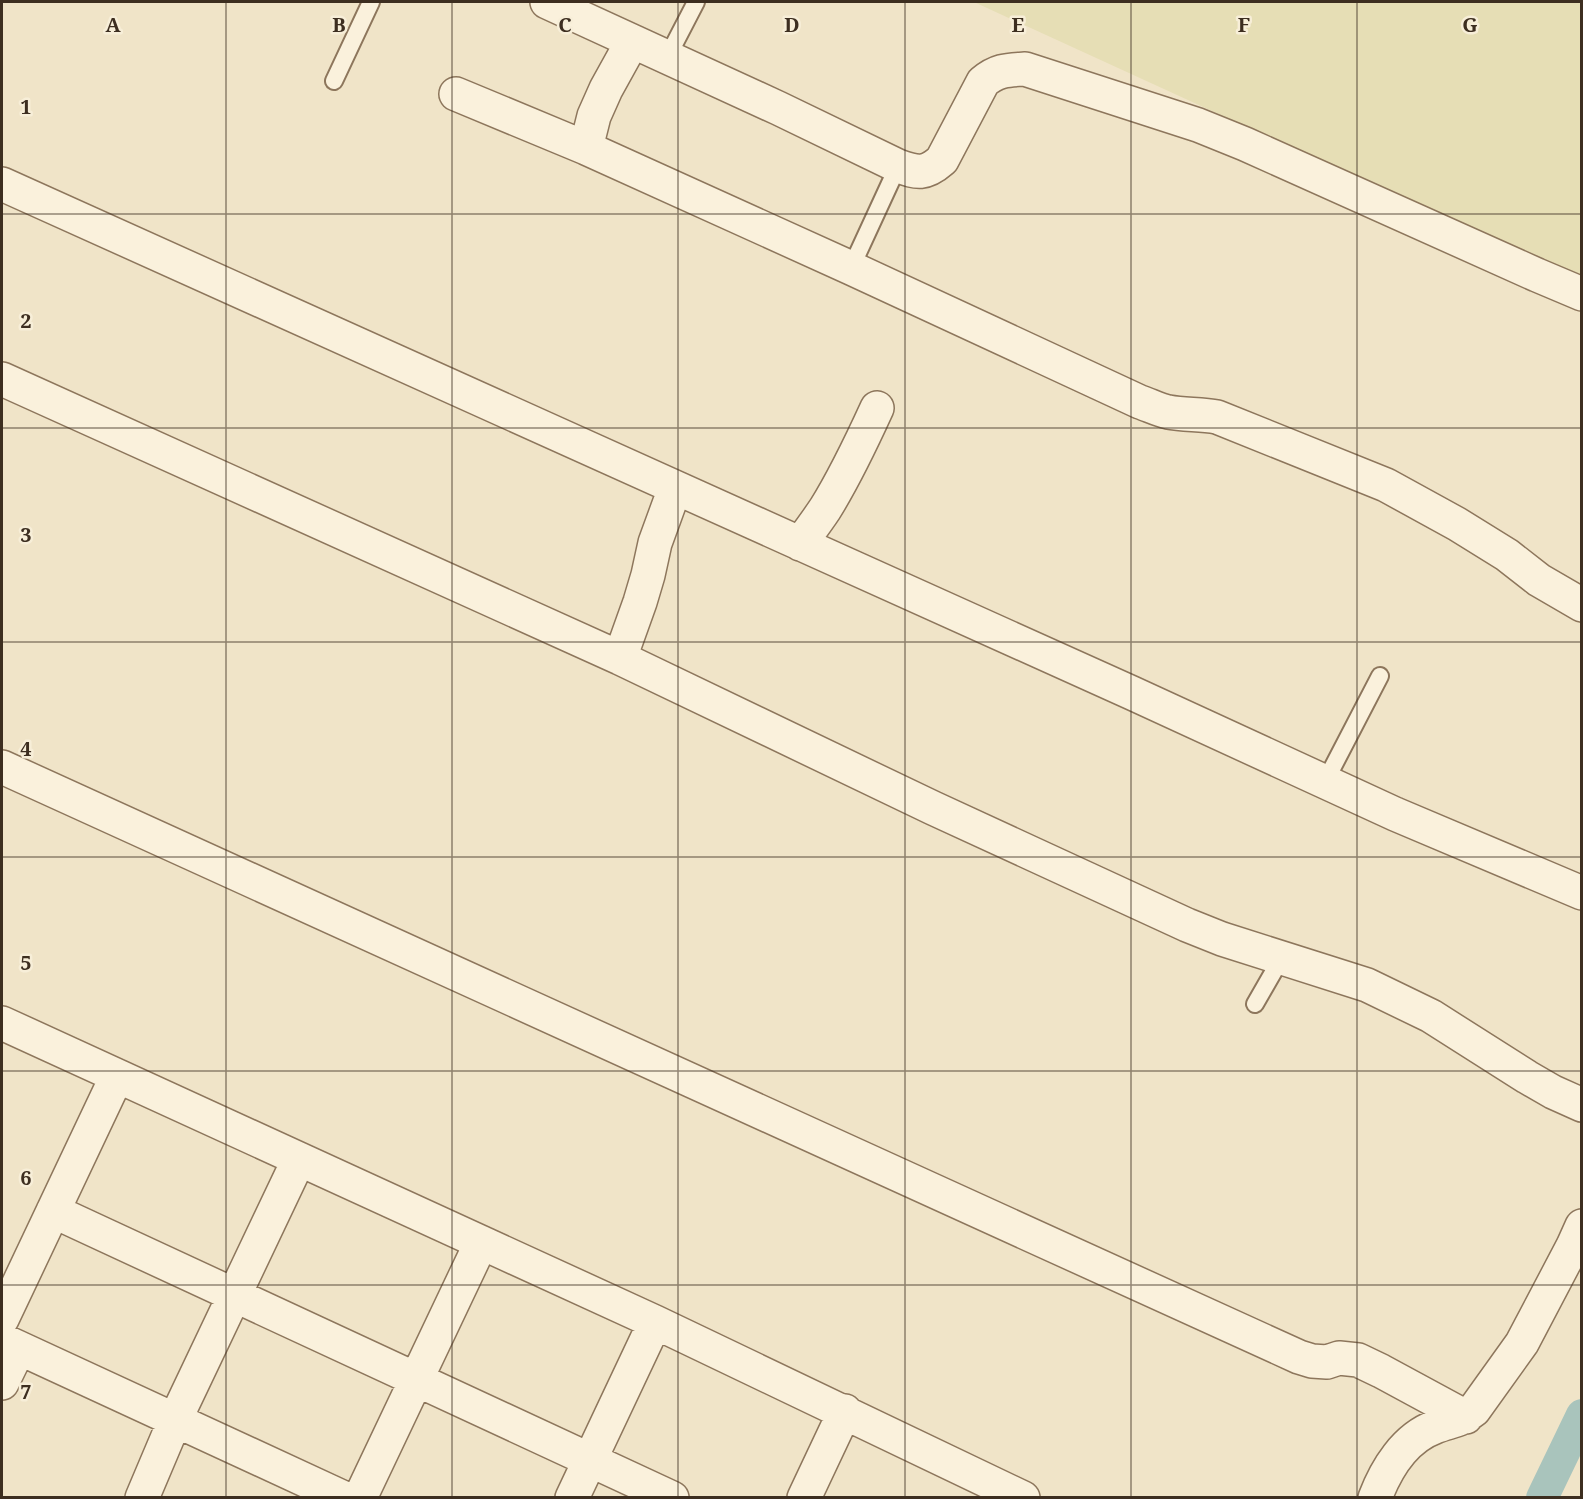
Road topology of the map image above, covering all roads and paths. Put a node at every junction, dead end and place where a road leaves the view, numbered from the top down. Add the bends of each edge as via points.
1 (371, 2) edge
2 (547, 2) edge
3 (696, 2) edge
4 (632, 42) junction
5 (667, 58) junction
6 (334, 81) dead end
7 (456, 94) dead end
8 (586, 148) junction
9 (898, 166) junction
10 (2, 184) edge
11 (851, 268) junction
12 (1581, 294) edge
13 (2, 379) edge
14 (877, 408) dead end
15 (675, 488) junction
16 (800, 544) junction
17 (1581, 605) edge
18 (620, 658) junction
19 (1380, 676) dead end
20 (2, 767) edge
21 (1325, 782) junction
22 (1581, 894) edge
23 (1282, 957) junction
24 (1255, 1004) dead end
25 (2, 1023) edge
26 (117, 1076) junction
27 (1581, 1105) edge
28 (298, 1159) junction
29 (53, 1211) junction
30 (1581, 1226) edge
31 (481, 1243) junction
32 (235, 1295) junction
33 (2, 1319) edge
34 (655, 1322) junction
35 (10, 1344) edge
36 (417, 1379) junction
37 (2, 1383) edge
38 (845, 1412) junction
39 (1466, 1417) junction
40 (175, 1420) junction
41 (591, 1459) junction
42 (309, 1490) edge
43 (142, 1497) edge
44 (344, 1497) edge
45 (360, 1497) edge
46 (572, 1497) edge
47 (672, 1497) edge
48 (804, 1497) edge
49 (1021, 1497) edge
50 (1375, 1497) edge

1 - 6 lane
2 - 4 street
3 - 5 lane
4 - 5 street
4 - 8 street via 594,116
5 - 9 street
7 - 8 street
8 - 11 street
9 - 11 lane
9 - 12 street via 916,172 934,168 983,82 993,74 1025,69 1245,144
10 - 15 street
11 - 17 street via 1140,402 1166,412 1217,417 1386,485 1457,524
13 - 18 street
14 - 16 street via 840,483
15 - 16 street
15 - 18 street
16 - 21 street
18 - 23 street via 1187,925
19 - 21 lane
20 - 39 street via 1299,1357 1327,1362 1339,1358 1358,1360
21 - 22 street
23 - 24 lane
23 - 27 street via 1394,997
25 - 26 street
26 - 28 street
26 - 29 street
28 - 31 street
28 - 32 street
29 - 32 street
29 - 33 street
30 - 39 street via 1522,1343
31 - 34 street
31 - 36 street
32 - 36 street
32 - 40 street
34 - 38 street
34 - 41 street
35 - 37 street
35 - 40 street
36 - 41 street
36 - 45 street
38 - 48 street
38 - 49 street
39 - 50 street via 1433,1427 1412,1441 1392,1462
40 - 42 street
40 - 43 street
41 - 46 street
41 - 47 street
42 - 44 street

